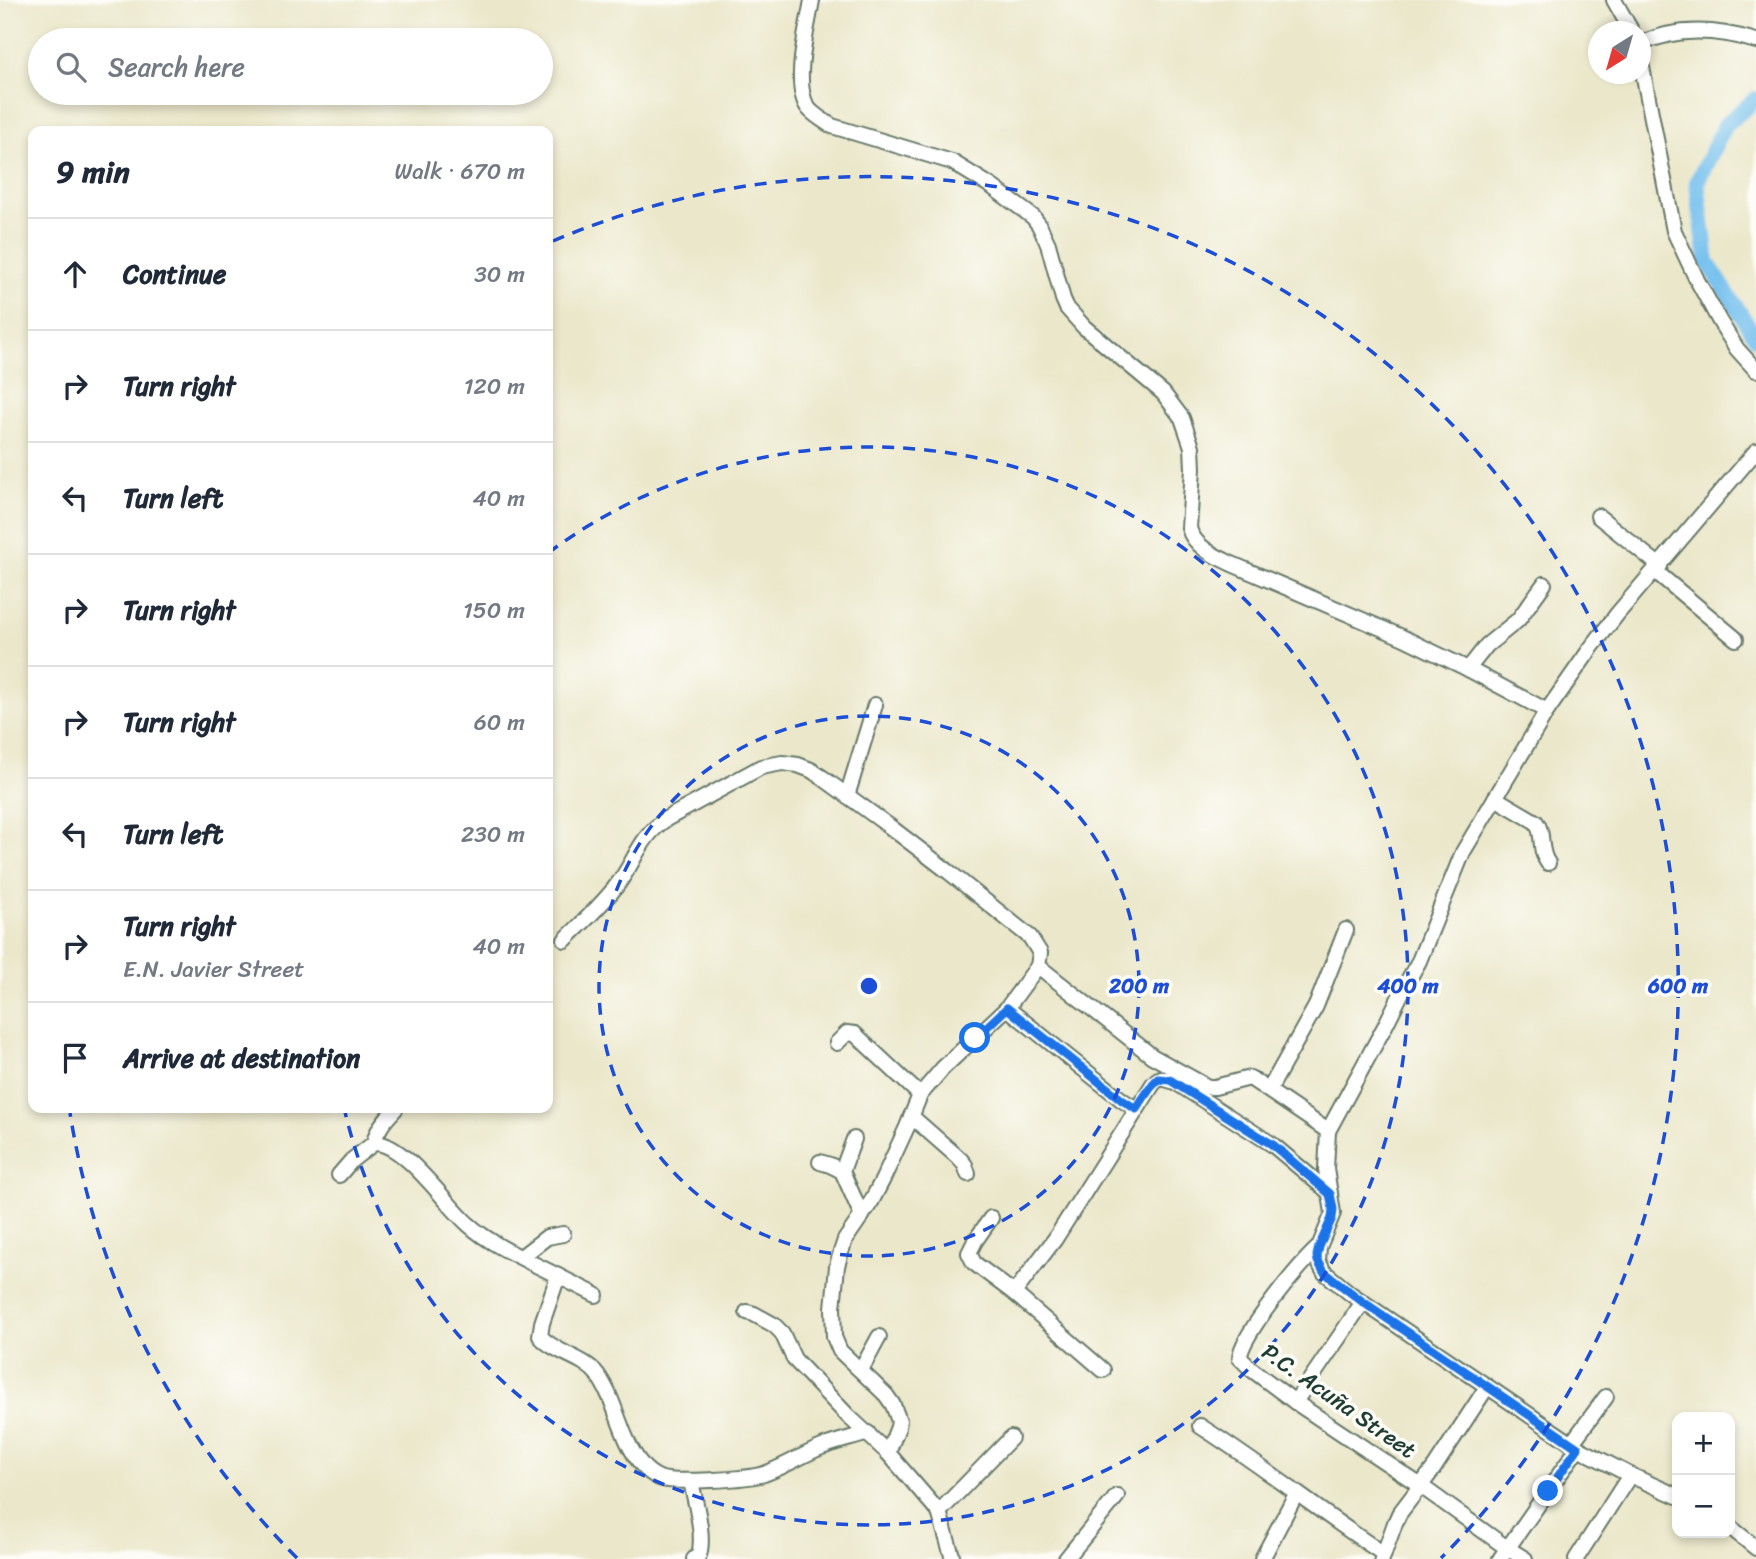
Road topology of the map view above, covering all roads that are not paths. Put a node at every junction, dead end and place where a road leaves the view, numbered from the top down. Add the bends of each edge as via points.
1 (812, 0) edge
2 (1614, 0) edge
3 (1626, 21) edge
4 (1651, 40) edge
5 (1756, 41) edge
6 (1646, 84) edge
7 (1756, 370) edge
8 (1756, 452) edge
9 (1598, 516) dead end
10 (1658, 568) junction
11 (1544, 584) dead end
12 (1736, 639) dead end
13 (1468, 669) junction
14 (875, 705) dead end
15 (1548, 711) junction
16 (847, 796) junction
17 (1495, 798) junction
18 (1548, 863) dead end
19 (1346, 930) dead end
20 (565, 940) dead end
21 (1038, 966) junction
22 (1007, 1008) junction
23 (837, 1043) dead end
24 (1269, 1090) junction
25 (920, 1095) junction
26 (1136, 1109) junction
27 (392, 1113) edge
28 (911, 1116) junction
29 (1328, 1131) junction
30 (855, 1139) dead end
31 (374, 1143) junction
32 (820, 1162) dead end
33 (842, 1171) junction
34 (968, 1174) dead end
35 (339, 1175) dead end
36 (1330, 1194) junction
37 (862, 1216) junction
38 (991, 1218) dead end
39 (563, 1234) dead end
40 (1319, 1247) junction
41 (521, 1257) junction
42 (558, 1276) junction
43 (1014, 1293) junction
44 (596, 1295) dead end
45 (1363, 1302) junction
46 (747, 1312) dead end
47 (879, 1337) dead end
48 (861, 1370) junction
49 (1103, 1370) dead end
50 (1487, 1387) junction
51 (1606, 1397) dead end
52 (1295, 1402) junction
53 (1200, 1426) dead end
54 (868, 1433) junction
55 (1011, 1438) dead end
56 (1574, 1446) junction
57 (888, 1453) junction
58 (1630, 1475) junction
59 (691, 1481) junction
60 (1421, 1486) junction
61 (1297, 1494) junction
62 (1672, 1494) edge
63 (1117, 1496) dead end
64 (939, 1512) junction
65 (1735, 1531) edge
66 (1756, 1548) edge
67 (1504, 1554) edge
68 (1383, 1556) edge
69 (694, 1559) edge
70 (953, 1559) edge
71 (1066, 1559) edge
72 (1262, 1559) edge
73 (1525, 1559) edge
74 (1576, 1559) edge

1 - 13 street via 801,66 808,107 832,126 952,162 1033,217 1048,244 1067,308 1163,393 1182,418 1192,447 1189,528 1195,541 1232,564
2 - 3 street
4 - 5 street via 1694,31
6 - 7 street via 1674,231 1720,321
8 - 10 street
9 - 10 street
10 - 12 street
10 - 15 street via 1591,648
11 - 13 street via 1518,620 1487,645
13 - 15 street
14 - 16 street
15 - 17 street
16 - 20 street via 798,765 761,767 738,778 653,828 618,883
16 - 21 street via 1030,937 1040,953
17 - 18 street via 1540,826 1542,854
17 - 29 street via 1463,852 1419,961
19 - 24 street via 1316,1006
21 - 22 street
21 - 24 street via 1152,1056 1204,1085 1215,1087 1251,1078
22 - 25 street
22 - 26 street
23 - 25 street via 847,1033 855,1034
24 - 29 street
25 - 28 street
26 - 36 street via 1158,1079 1175,1082 1273,1145
26 - 43 street via 1055,1239
27 - 31 street
28 - 34 street via 960,1159
28 - 37 street
29 - 36 street
30 - 33 street
31 - 35 street
31 - 41 street via 406,1159 473,1228
32 - 33 street
33 - 37 street
36 - 40 street via 1332,1218
37 - 48 street via 841,1252 833,1308 839,1351
38 - 43 street via 969,1253 974,1263
39 - 41 street via 547,1237
40 - 45 street via 1318,1261 1324,1272
40 - 52 street, P.C. Acuña Street via 1302,1263 1240,1352 1245,1364
41 - 42 street
42 - 44 street
42 - 59 street via 540,1336 597,1374 641,1464 660,1479
43 - 49 street
45 - 50 street
45 - 52 street
46 - 54 street via 782,1333 794,1359
47 - 48 street
48 - 57 street via 886,1395 899,1421
50 - 56 street
50 - 60 street
51 - 56 street
52 - 60 street, P.C. Acuña Street
53 - 61 street
54 - 57 street
54 - 59 street via 824,1446 763,1474
55 - 64 street
56 - 58 street
56 - 67 street
57 - 64 street
58 - 62 street
58 - 74 street
59 - 69 street via 701,1546
60 - 67 street, P.C. Acuña Street
60 - 68 street via 1399,1514
61 - 68 street
61 - 72 street
63 - 71 street
64 - 70 street
65 - 66 street
67 - 73 street, P.C. Acuña Street

